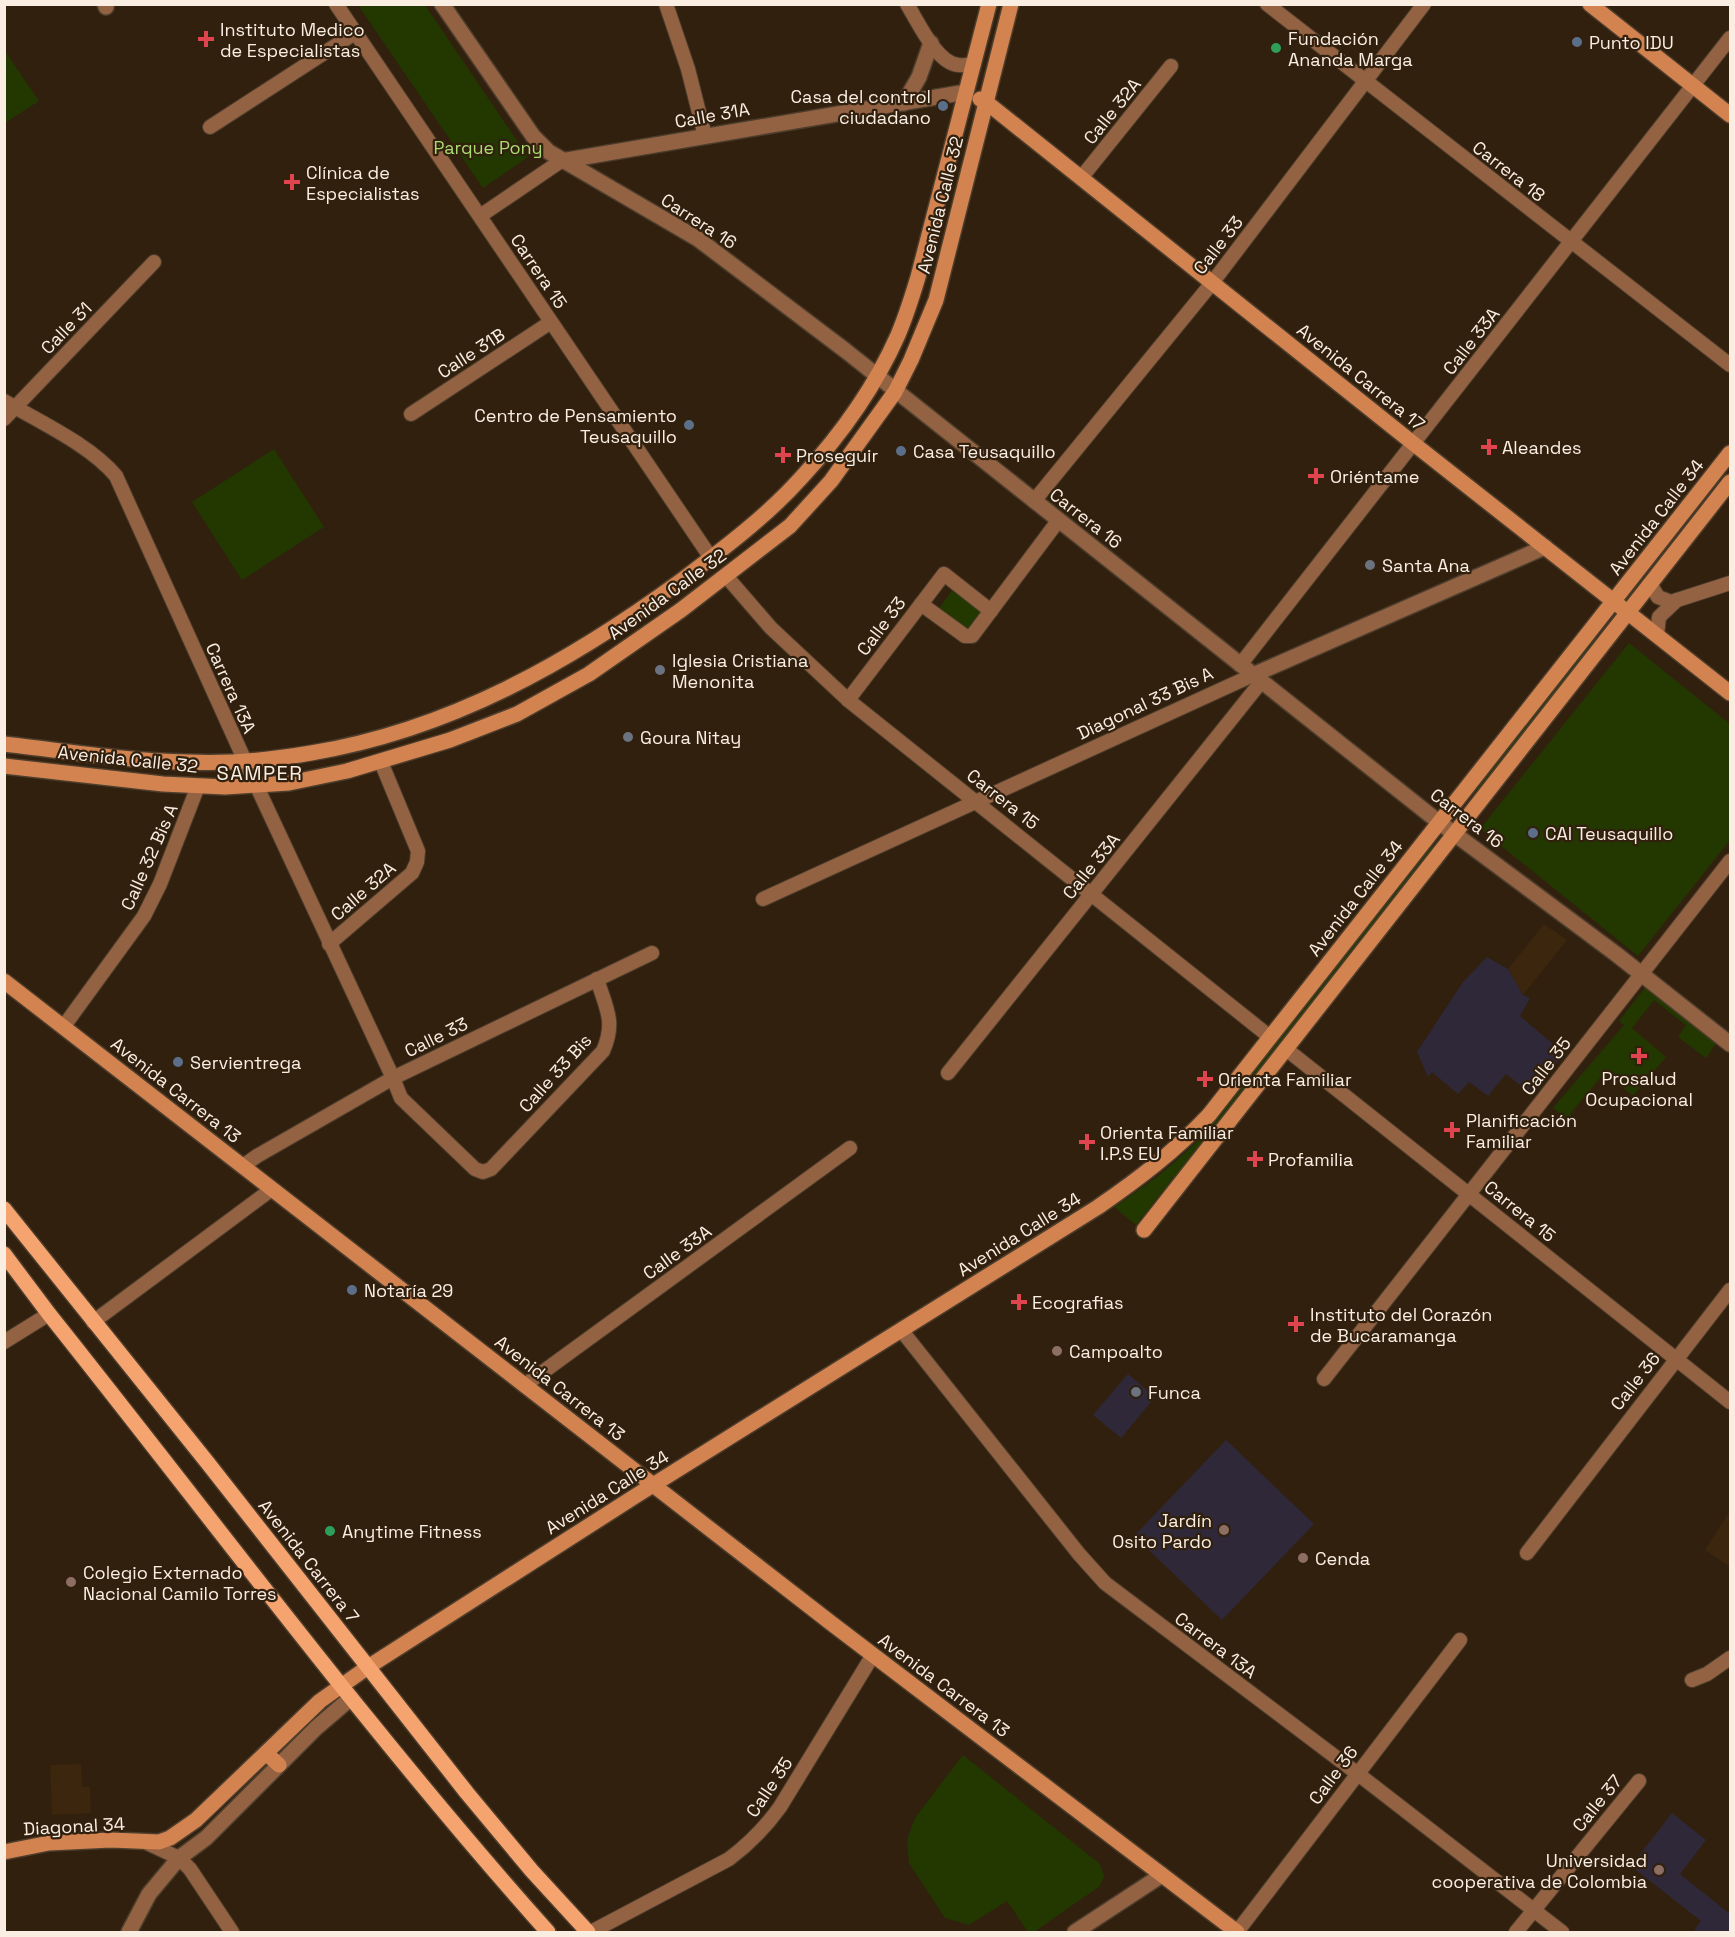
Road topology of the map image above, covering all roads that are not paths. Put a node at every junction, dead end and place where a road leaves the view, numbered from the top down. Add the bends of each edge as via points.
1 (336, 4) edge
2 (442, 4) edge
3 (666, 4) edge
4 (907, 4) edge
5 (989, 4) edge
6 (1011, 4) edge
7 (1267, 4) edge
8 (1424, 4) edge
9 (1590, 4) edge
10 (355, 33) junction
11 (1731, 38) edge
12 (930, 43) junction
13 (974, 64) junction
14 (1171, 66) dead end
15 (1366, 82) junction
16 (1693, 86) junction
17 (966, 92) junction
18 (986, 102) junction
19 (904, 103) junction
20 (1731, 115) edge
21 (210, 127) dead end
22 (705, 136) junction
23 (561, 161) junction
24 (1081, 178) junction
25 (480, 216) junction
26 (1571, 242) junction
27 (154, 262) dead end
28 (1212, 283) junction
29 (551, 322) junction
30 (1731, 365) edge
31 (876, 376) junction
32 (895, 392) junction
33 (10, 404) edge
34 (411, 414) dead end
35 (4, 419) edge
36 (1414, 444) junction
37 (1731, 453) edge
38 (1731, 482) edge
39 (1034, 501) junction
40 (1058, 521) junction
41 (1545, 548) junction
42 (711, 558) junction
43 (726, 576) junction
44 (1731, 583) edge
45 (1650, 584) junction
46 (1677, 600) junction
47 (1615, 602) junction
48 (921, 604) junction
49 (991, 611) junction
50 (1628, 612) junction
51 (1657, 635) junction
52 (1240, 665) junction
53 (1257, 678) junction
54 (1731, 693) edge
55 (848, 700) junction
56 (4, 744) edge
57 (245, 761) junction
58 (381, 762) junction
59 (4, 766) edge
60 (198, 786) junction
61 (257, 786) junction
62 (976, 801) junction
63 (1440, 823) junction
64 (1454, 834) junction
65 (1731, 861) edge
66 (1092, 893) junction
67 (763, 899) dead end
68 (329, 944) junction
69 (652, 953) dead end
70 (1641, 974) junction
71 (597, 979) junction
72 (4, 981) edge
73 (64, 1026) junction
74 (1270, 1037) junction
75 (1731, 1044) edge
76 (1286, 1049) junction
77 (948, 1073) dead end
78 (393, 1078) junction
79 (850, 1148) dead end
80 (243, 1167) junction
81 (483, 1172) joint
82 (272, 1189) junction
83 (1470, 1194) junction
84 (4, 1209) edge
85 (1144, 1230) dead end
86 (4, 1254) edge
87 (1731, 1290) edge
88 (49, 1314) junction
89 (93, 1322) junction
90 (902, 1330) junction
91 (4, 1342) edge
92 (1677, 1360) junction
93 (1324, 1379) dead end
94 (525, 1385) junction
95 (1731, 1402) edge
96 (654, 1485) junction
97 (1527, 1553) dead end
98 (1460, 1640) dead end
99 (873, 1655) junction
100 (1731, 1658) edge
101 (368, 1667) junction
102 (1692, 1680) dead end
103 (341, 1685) junction
104 (351, 1698) junction
105 (266, 1753) junction
106 (279, 1765) junction
107 (1358, 1774) junction
108 (1639, 1781) dead end
109 (147, 1843) junction
110 (4, 1852) edge
111 (179, 1858) junction
112 (1161, 1875) junction
113 (1533, 1911) junction
114 (129, 1932) edge
115 (232, 1932) edge
116 (548, 1932) edge
117 (589, 1932) edge
118 (1075, 1932) edge
119 (1237, 1932) edge
120 (1516, 1932) edge
121 (1562, 1932) edge

1 - 10 street, Carrera 15
2 - 23 street, Carrera 16 via 533,136
3 - 22 street
4 - 12 street
5 - 13 main road, Avenida Calle 32
6 - 18 main road, Avenida Calle 32
7 - 15 street, Carrera 18
8 - 15 street, Calle 33
9 - 16 main road
10 - 21 street
10 - 25 street, Carrera 15
11 - 16 street, Calle 33A
12 - 13 street via 951,64
12 - 19 street via 919,77
13 - 17 main road, Avenida Calle 32
14 - 24 street, Calle 32A
15 - 26 street, Carrera 18
15 - 28 street, Calle 33
16 - 20 main road
16 - 26 street, Calle 33A
17 - 18 main road, Avenida Carrera 17
17 - 19 street, Calle 31A
17 - 31 main road, Avenida Calle 32 via 918,277 897,338
18 - 24 main road, Avenida Carrera 17
18 - 32 main road, Avenida Calle 32 via 936,300
19 - 22 street, Calle 31A
22 - 23 street, Calle 31A
23 - 25 street, Calle 31A
23 - 31 street, Carrera 16 via 698,239
24 - 28 main road, Avenida Carrera 17
25 - 29 street, Carrera 15
26 - 30 street, Carrera 18
26 - 36 street, Calle 33A
27 - 33 street, Calle 31
28 - 36 main road, Avenida Carrera 17
28 - 39 street, Calle 33
29 - 34 street, Calle 31B
29 - 42 street, Carrera 15
31 - 32 street, Carrera 16
31 - 42 main road, Avenida Calle 32 via 834,439 801,479
32 - 39 street, Carrera 16
32 - 43 main road, Avenida Calle 32 via 831,481 790,526
33 - 35 street, Calle 31
33 - 57 street, Carrera 13A via 105,462 116,476
36 - 41 main road, Avenida Carrera 17
36 - 52 street, Calle 33A
37 - 47 main road, Avenida Calle 34
38 - 45 main road, Avenida Calle 34
39 - 40 street, Carrera 16
40 - 49 street
40 - 52 street, Carrera 16
41 - 47 main road, Avenida Carrera 17
41 - 53 street, Diagonal 33 Bis A
42 - 57 main road, Avenida Calle 32 via 574,653 467,708 383,738
43 - 55 street, Carrera 15 via 771,628
43 - 58 main road, Avenida Calle 32 via 618,654 549,697 482,728
44 - 46 street
45 - 46 street via 1658,597
45 - 50 main road, Avenida Calle 34
46 - 51 street via 1659,617
47 - 50 main road, Avenida Carrera 17
47 - 63 main road, Avenida Calle 34
48 - 49 street via 970,637
48 - 49 street, Calle 33 via 944,574
48 - 55 street, Calle 33
50 - 51 main road, Avenida Carrera 17
50 - 64 main road, Avenida Calle 34
51 - 54 main road, Avenida Carrera 17
52 - 53 street, Carrera 16
53 - 62 street, Diagonal 33 Bis A
53 - 63 street, Carrera 16
53 - 66 street, Calle 33A
55 - 62 street, Carrera 15
56 - 57 main road, Avenida Calle 32 via 166,761
57 - 61 street, Carrera 13A
58 - 61 main road, Avenida Calle 32 via 327,776
58 - 68 street, Calle 32A via 418,851 417,862 412,873
59 - 60 main road, Avenida Calle 32
60 - 61 main road, Avenida Calle 32
60 - 73 street, Calle 32 Bis A via 144,916
61 - 68 street, Carrera 13A
62 - 66 street, Carrera 15
62 - 67 street, Diagonal 33 Bis A
63 - 64 street, Carrera 16
63 - 74 main road, Avenida Calle 34
64 - 70 street, Carrera 16
64 - 76 main road, Avenida Calle 34
65 - 70 street, Calle 35
66 - 74 street, Carrera 15
66 - 77 street, Calle 33A
68 - 78 street, Carrera 13A
69 - 71 street, Calle 33
70 - 75 street, Carrera 16
70 - 83 street, Calle 35
71 - 78 street, Calle 33
71 - 81 street, Calle 33 Bis via 610,1022 603,1052 491,1169
72 - 73 main road, Avenida Carrera 13
73 - 80 main road, Avenida Carrera 13
74 - 90 main road, Avenida Calle 34 via 1209,1115 1156,1166
76 - 83 street, Carrera 15
76 - 85 main road, Avenida Calle 34
78 - 80 street, Calle 33
78 - 81 street, Carrera 13A via 407,1105 475,1169
79 - 94 street, Calle 33A
80 - 82 main road, Avenida Carrera 13
82 - 89 street
82 - 94 main road, Avenida Carrera 13
83 - 92 street, Carrera 15
83 - 93 street, Calle 35
84 - 89 main road, Avenida Carrera 7
86 - 88 main road
87 - 92 street, Calle 36
88 - 91 street
88 - 103 main road
89 - 101 main road, Avenida Carrera 7
90 - 96 main road, Avenida Calle 34
90 - 107 street, Carrera 13A via 1105,1583
92 - 95 street, Carrera 15
92 - 97 street, Calle 36
94 - 96 main road, Avenida Carrera 13
96 - 99 main road, Avenida Carrera 13
96 - 101 main road, Avenida Calle 34
98 - 107 street, Calle 36
99 - 112 main road, Avenida Carrera 13
99 - 117 street, Calle 35 via 780,1807 749,1844 729,1859
100 - 102 street
101 - 103 main road, Avenida Calle 34
101 - 117 main road, Avenida Carrera 7 via 526,1864
103 - 104 main road
103 - 105 main road, Avenida Calle 34
104 - 106 street
104 - 116 main road
105 - 106 main road
105 - 109 main road, Avenida Calle 34 via 190,1825 170,1838
106 - 111 street via 206,1838
107 - 113 street, Carrera 13A
107 - 119 street, Calle 36
108 - 113 street, Calle 37
109 - 110 main road, Diagonal 34 via 111,1840
109 - 111 street
111 - 114 street via 148,1893
111 - 115 street via 200,1881
112 - 118 street
112 - 119 main road, Avenida Carrera 13
113 - 120 street, Calle 37
113 - 121 street, Carrera 13A

